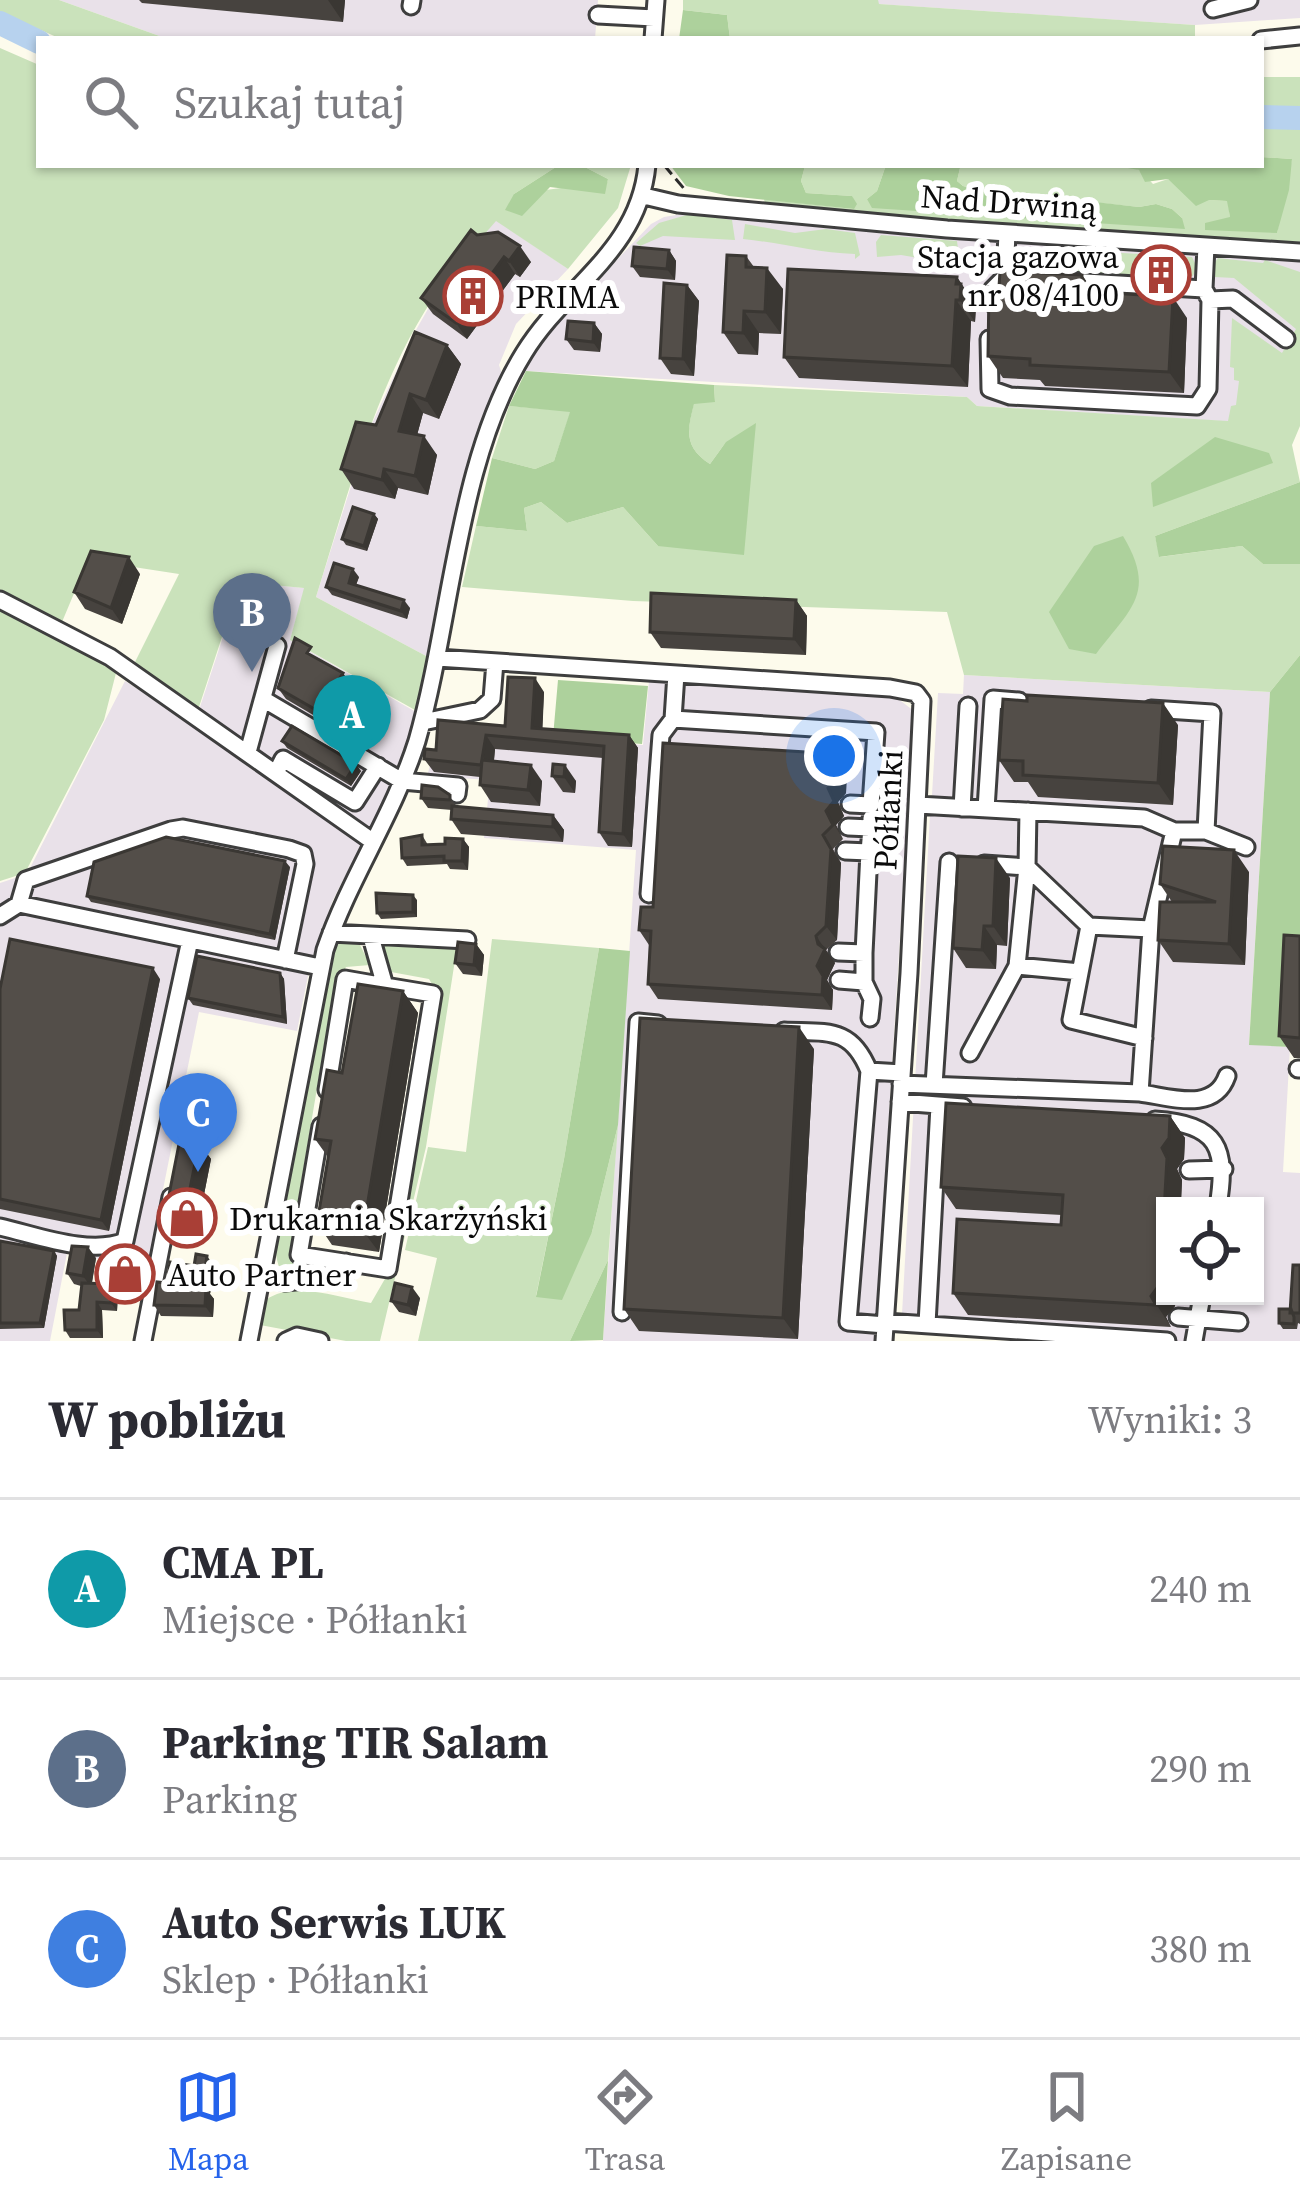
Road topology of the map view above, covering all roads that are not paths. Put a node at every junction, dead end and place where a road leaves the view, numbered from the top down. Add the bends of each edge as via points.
1 (656, 0) edge
2 (1249, 0) edge
3 (1213, 9) dead end
4 (598, 15) dead end
5 (655, 18) junction
6 (653, 36) edge
7 (1300, 36) edge
8 (1264, 40) edge
9 (647, 168) edge
10 (644, 196) junction
11 (1006, 233) junction
12 (1207, 246) junction
13 (1300, 252) edge
14 (1005, 277) junction
15 (1027, 278) edge
16 (1049, 280) edge
17 (1207, 294) junction
18 (991, 311) edge
19 (990, 331) edge
20 (1286, 339) dead end
21 (0, 600) edge
22 (277, 646) dead end
23 (436, 658) junction
24 (495, 662) junction
25 (676, 674) junction
26 (430, 693) junction
27 (263, 699) junction
28 (1037, 702) edge
29 (968, 706) dead end
30 (1125, 708) edge
31 (455, 717) junction
32 (673, 719) junction
33 (423, 722) junction
34 (248, 752) junction
35 (378, 766) junction
36 (277, 771) junction
37 (402, 782) junction
38 (458, 794) dead end
39 (850, 804) dead end
40 (872, 805) junction
41 (918, 805) junction
42 (962, 808) junction
43 (986, 809) junction
44 (1028, 812) junction
45 (848, 827) dead end
46 (871, 828) junction
47 (1174, 831) junction
48 (1207, 831) junction
49 (372, 841) junction
50 (1246, 847) dead end
51 (845, 851) dead end
52 (869, 852) junction
53 (915, 859) junction
54 (949, 862) junction
55 (1027, 867) junction
56 (649, 894) edge
57 (20, 904) junction
58 (0, 916) edge
59 (1089, 926) junction
60 (1151, 929) junction
61 (331, 933) junction
62 (370, 937) junction
63 (190, 940) junction
64 (467, 940) edge
65 (838, 952) dead end
66 (864, 953) junction
67 (285, 960) junction
68 (1017, 966) junction
69 (320, 967) junction
70 (1080, 972) junction
71 (839, 980) dead end
72 (864, 982) junction
73 (385, 986) junction
74 (871, 1018) dead end
75 (682, 1025) edge
76 (771, 1030) edge
77 (1144, 1038) junction
78 (970, 1053) dead end
79 (868, 1071) junction
80 (1227, 1076) dead end
81 (934, 1085) junction
82 (901, 1086) junction
83 (1140, 1093) junction
84 (939, 1106) junction
85 (982, 1108) edge
86 (1135, 1119) edge
87 (1224, 1169) junction
88 (1189, 1170) dead end
89 (173, 1189) edge
90 (1219, 1197) edge
91 (933, 1222) junction
92 (956, 1224) edge
93 (0, 1227) edge
94 (346, 1262) junction
95 (261, 1277) junction
96 (1200, 1305) edge
97 (622, 1312) edge
98 (1178, 1317) dead end
99 (1198, 1318) junction
100 (1239, 1322) dead end
101 (927, 1324) junction
102 (885, 1329) edge
103 (143, 1341) edge
104 (249, 1341) edge
105 (286, 1341) edge
106 (320, 1341) edge
107 (1167, 1341) edge
108 (1194, 1341) edge

1 - 5 street
2 - 3 street
4 - 5 street
5 - 6 street
7 - 8 street
9 - 10 street
10 - 11 street, Nad Drwiną
10 - 23 street via 614,248 527,348 499,400
11 - 12 street, Nad Drwiną
11 - 14 street
12 - 13 street, Nad Drwiną
12 - 17 street
14 - 15 street
14 - 18 street via 992,290
16 - 17 street
17 - 19 street via 1208,389 1197,406 1010,396 990,388
17 - 20 street via 1233,298
21 - 34 street via 110,657
22 - 27 street
23 - 24 street, Półłanki
23 - 26 street
24 - 25 street, Półłanki
24 - 31 street via 492,699
25 - 32 street
25 - 41 street, Półłanki via 916,693 924,712
26 - 31 street
26 - 33 street
27 - 34 street
27 - 35 street
28 - 43 street via 993,699
29 - 42 street
30 - 48 street via 1212,713
31 - 33 street
32 - 40 street via 876,732
32 - 56 street via 661,735
33 - 37 street
34 - 36 street
35 - 36 street via 356,802 283,760
35 - 37 street
36 - 49 street
37 - 38 street via 458,786
37 - 49 street
39 - 40 street
40 - 46 street
41 - 42 street
41 - 53 street, Półłanki
42 - 43 street
43 - 44 street
44 - 47 street via 1144,818
44 - 55 street
45 - 46 street
46 - 52 street
47 - 48 street
47 - 60 street
48 - 50 street
49 - 61 street
51 - 52 street
52 - 66 street
53 - 54 street
53 - 82 street, Półłanki
54 - 55 street
54 - 81 street
55 - 59 street
55 - 68 street
57 - 58 street
57 - 63 street
57 - 67 street via 26,880 171,830 289,849 305,864
59 - 60 street
59 - 70 street
60 - 77 street
61 - 62 street
61 - 69 street
62 - 64 street
62 - 73 street
63 - 67 street
63 - 93 street via 125,1241 68,1242
65 - 66 street
66 - 72 street
67 - 69 street
68 - 70 street
68 - 78 street
69 - 95 street
70 - 77 street via 1071,1020
71 - 72 street
72 - 74 street
73 - 94 street via 345,979 299,1255
73 - 94 street via 433,994 388,1269
75 - 97 street via 638,1022
76 - 79 street via 837,1034 859,1047
77 - 83 street
79 - 82 street
79 - 102 street via 848,1322
80 - 83 street via 1203,1101
81 - 82 street
81 - 83 street
82 - 84 street
82 - 102 street, Półłanki
84 - 85 street
84 - 91 street
86 - 87 street via 1196,1127
87 - 88 street
87 - 90 street
89 - 103 street
91 - 92 street
91 - 101 street
94 - 95 street via 345,1276
95 - 104 street
96 - 99 street
98 - 99 street
99 - 100 street
99 - 108 street
101 - 102 street
101 - 107 street
105 - 106 street

